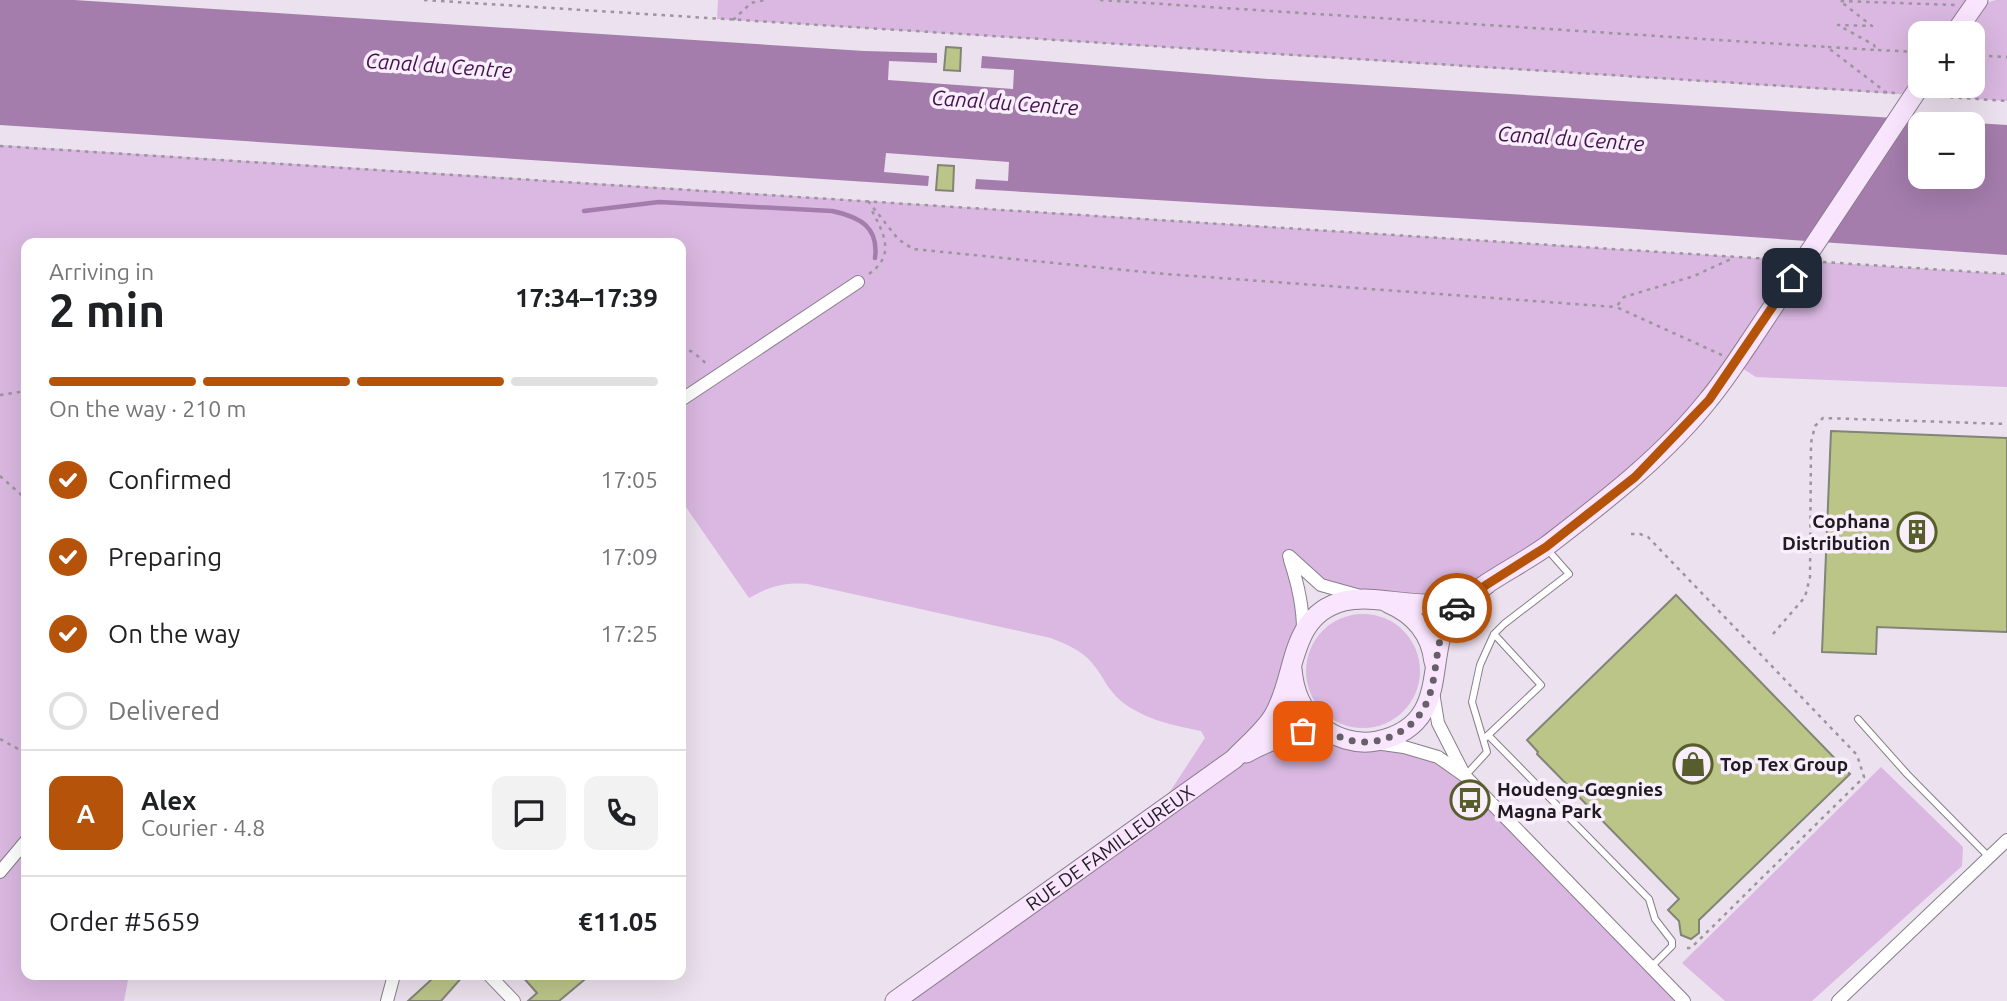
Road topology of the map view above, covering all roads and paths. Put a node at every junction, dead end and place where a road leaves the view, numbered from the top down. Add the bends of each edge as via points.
1 (424, 0) edge
2 (765, 0) edge
3 (1100, 0) edge
4 (1904, 1) edge
5 (1975, 3) edge
6 (732, 20) junction
7 (1963, 21) edge
8 (1827, 47) junction
9 (1876, 50) junction
10 (1908, 51) edge
11 (1985, 56) edge
12 (2007, 57) edge
13 (1887, 93) junction
14 (1901, 94) dead end
15 (1919, 98) edge
16 (1982, 98) edge
17 (2007, 101) edge
18 (0, 146) edge
19 (868, 201) junction
20 (1736, 257) junction
21 (1790, 260) dead end
22 (1817, 262) dead end
23 (2007, 274) edge
24 (858, 282) joint
25 (1616, 307) junction
26 (686, 350) edge
27 (1735, 363) junction
28 (720, 375) junction
29 (21, 392) edge
30 (0, 395) edge
31 (686, 397) edge
32 (2007, 424) edge
33 (0, 476) edge
34 (21, 495) edge
35 (1631, 534) dead end
36 (1546, 547) junction
37 (1486, 585) junction
38 (1376, 600) junction
39 (1303, 631) junction
40 (1494, 634) junction
41 (1773, 634) dead end
42 (1292, 668) junction
43 (1434, 680) junction
44 (1858, 719) dead end
45 (1328, 733) junction
46 (1485, 738) junction
47 (0, 739) edge
48 (1368, 743) junction
49 (21, 750) edge
50 (1234, 759) junction
51 (1465, 776) junction
52 (2007, 840) edge
53 (21, 847) edge
54 (1989, 857) junction
55 (0, 872) edge
56 (1672, 946) junction
57 (1651, 967) junction
58 (393, 980) edge
59 (494, 980) edge
60 (1684, 1000) edge
61 (387, 1001) edge
62 (514, 1001) edge
63 (895, 1001) edge
64 (1838, 1001) edge

1 - 6 path
2 - 6 path via 751,4
3 - 8 path
4 - 5 path
4 - 9 path via 1840,1 1872,26 1838,25
5 - 7 street
6 - 13 path
8 - 9 path
8 - 13 path
9 - 10 path
11 - 12 path
13 - 14 path
15 - 27 street, bridge
16 - 17 path
18 - 19 path
19 - 20 path
19 - 24 path via 886,243 885,256 879,268
19 - 25 path via 898,239 913,249 1165,274
20 - 21 path
20 - 25 path via 1694,276 1624,297
22 - 23 path
24 - 28 street
25 - 27 path
26 - 28 path
27 - 36 street via 1709,400 1635,477
28 - 31 street
29 - 30 path
32 - 41 path via 1823,418 1815,426 1811,443 1810,577 1805,597
33 - 34 path
35 - 56 path via 1648,537 1704,595 1857,755 1864,777 1691,948
36 - 37 street
36 - 40 lane via 1569,574
37 - 38 street via 1432,605
37 - 43 street via 1454,610 1443,631
38 - 39 street via 1342,602 1319,614
38 - 39 street via 1321,585 1289,556 1300,589
38 - 43 street via 1400,608 1425,633 1433,651
39 - 42 street, RUE DE FAMILLEUREUX
40 - 46 lane via 1480,665 1472,702
40 - 46 lane via 1541,685
42 - 45 street, RUE DE FAMILLEUREUX via 1293,686 1305,712
42 - 50 street, RUE DE FAMILLEUREUX via 1273,716
43 - 48 street via 1424,708 1411,724
43 - 51 street via 1438,723
44 - 54 lane
45 - 48 street, RUE DE FAMILLEUREUX
45 - 50 street via 1303,731 1274,738
46 - 51 lane via 1487,752
46 - 56 lane via 1649,899
47 - 49 path
48 - 51 street via 1438,757
50 - 63 street, RUE DE FAMILLEUREUX
51 - 57 street
52 - 54 street
53 - 55 street
54 - 64 street
56 - 57 lane
57 - 60 street
58 - 61 street
59 - 62 street

